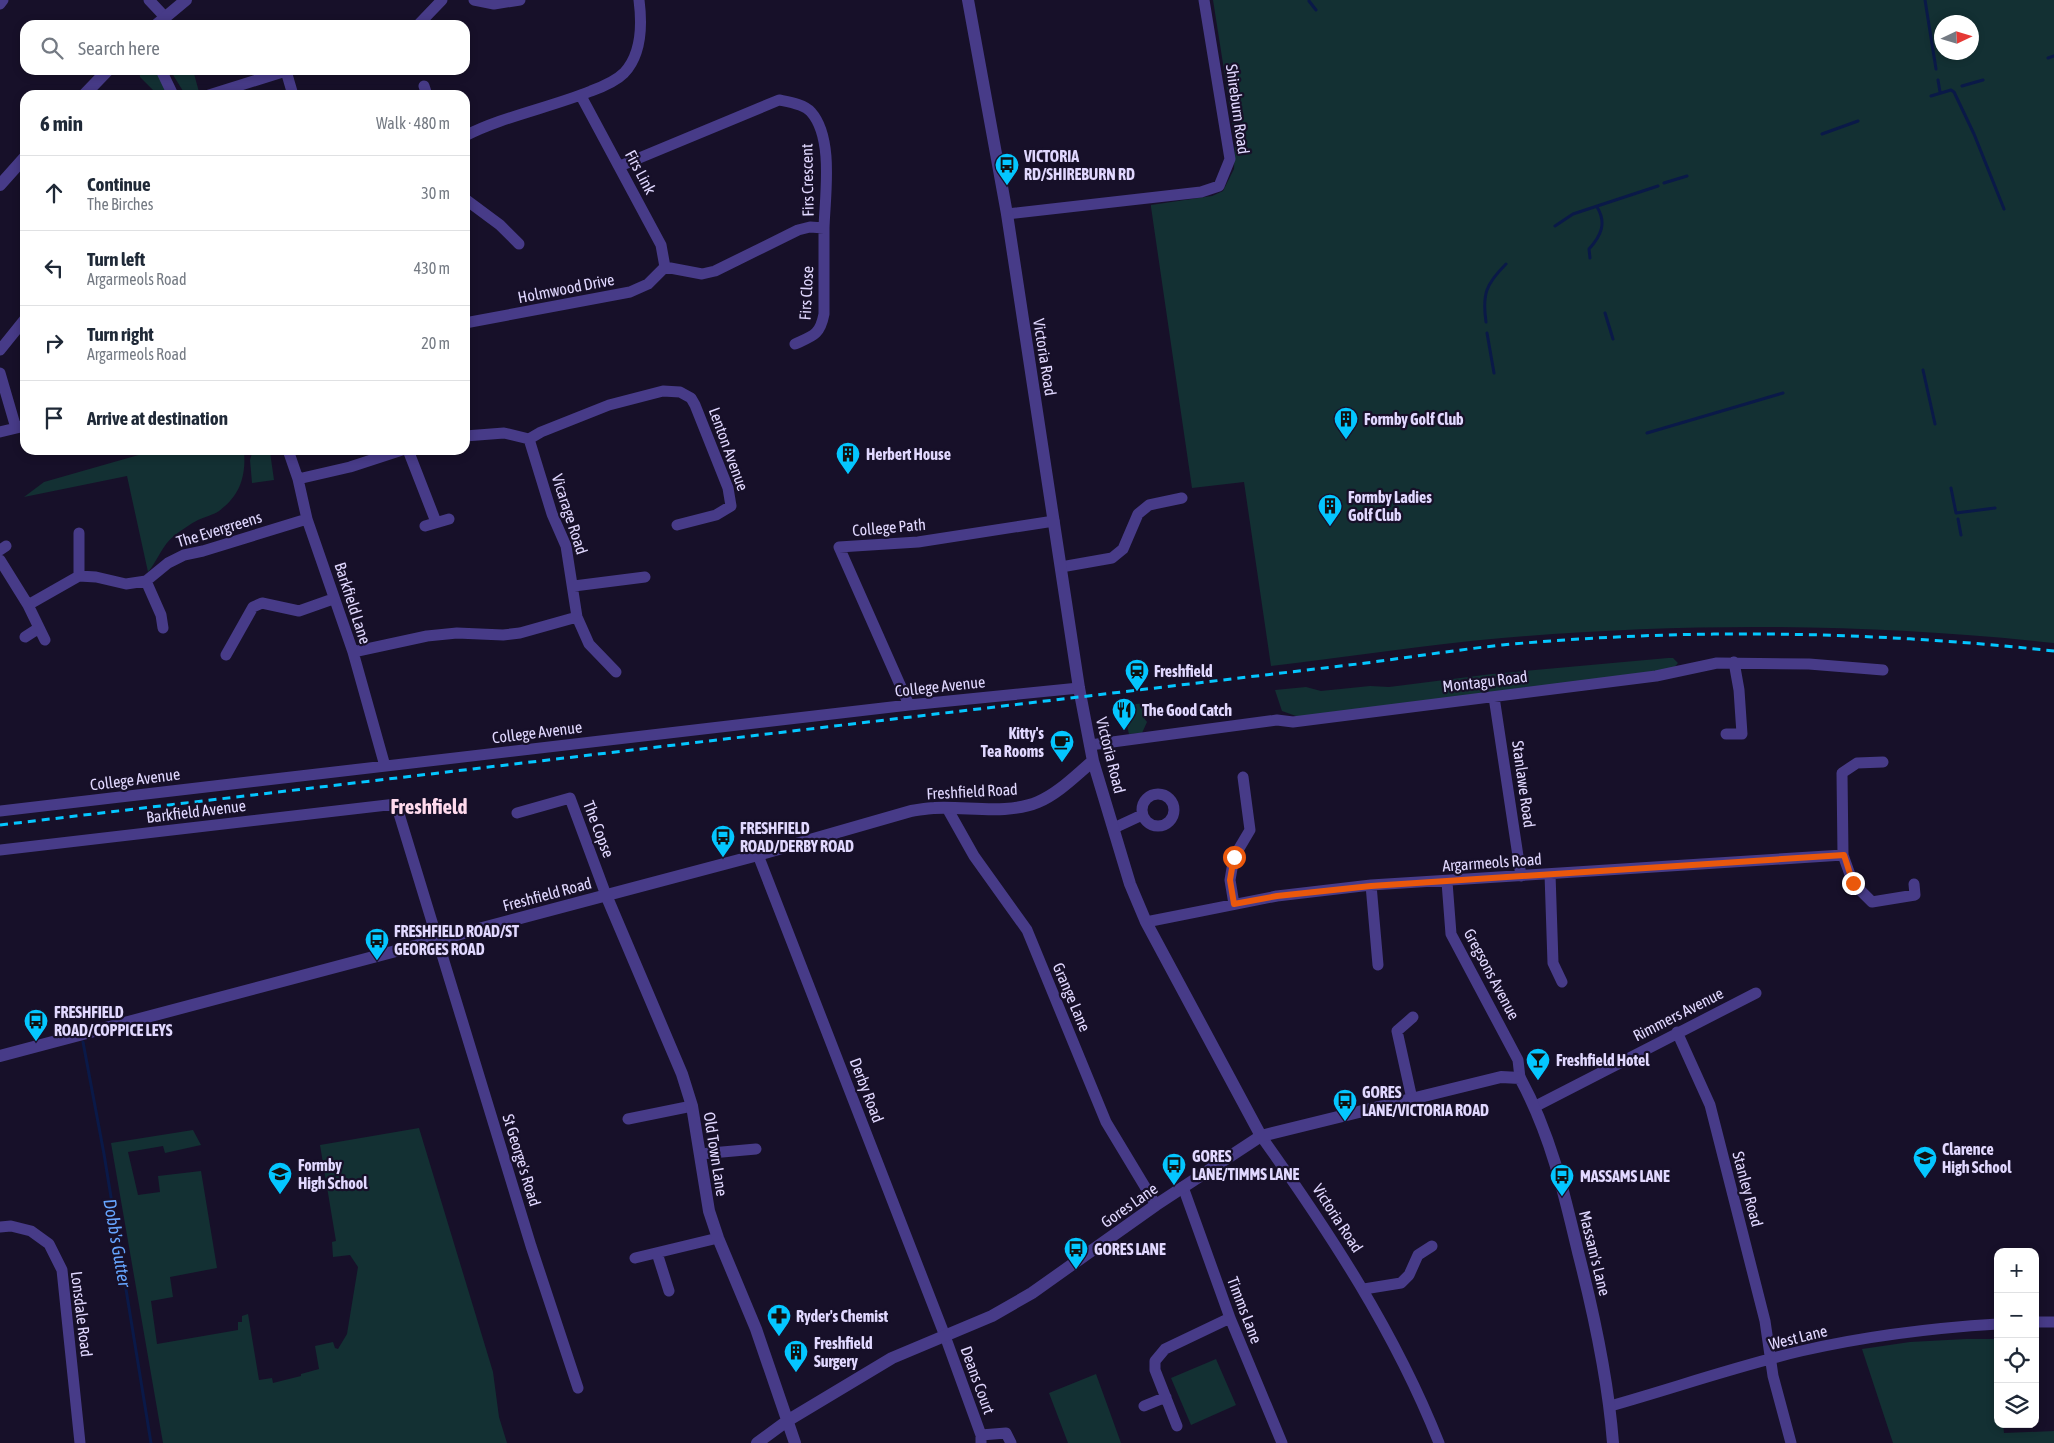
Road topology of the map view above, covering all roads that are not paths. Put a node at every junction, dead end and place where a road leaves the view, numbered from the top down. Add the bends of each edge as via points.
1 (3, 0) edge
2 (149, 0) edge
3 (186, 0) edge
4 (442, 0) edge
5 (474, 0) edge
6 (520, 0) edge
7 (639, 0) edge
8 (968, 0) edge
9 (1204, 0) edge
10 (0, 4) edge
11 (159, 20) edge
12 (161, 20) edge
13 (423, 20) edge
14 (103, 75) edge
15 (163, 75) edge
16 (271, 75) edge
17 (288, 75) edge
18 (89, 90) edge
19 (171, 90) edge
20 (225, 90) edge
21 (292, 90) edge
22 (581, 96) junction
23 (470, 134) edge
24 (20, 163) edge
25 (620, 166) junction
26 (0, 185) edge
27 (470, 204) edge
28 (1007, 214) junction
29 (824, 228) junction
30 (518, 244) dead end
31 (665, 267) junction
32 (470, 322) edge
33 (20, 325) edge
34 (795, 344) dead end
35 (0, 350) edge
36 (0, 373) edge
37 (20, 424) edge
38 (20, 427) edge
39 (0, 432) edge
40 (470, 436) edge
41 (530, 440) junction
42 (290, 455) edge
43 (386, 455) edge
44 (410, 455) edge
45 (298, 479) junction
46 (1182, 498) dead end
47 (306, 519) junction
48 (449, 519) dead end
49 (1054, 521) junction
50 (436, 522) junction
51 (677, 525) dead end
52 (425, 526) dead end
53 (79, 533) dead end
54 (0, 560) edge
55 (1061, 567) junction
56 (79, 576) junction
57 (645, 577) dead end
58 (146, 582) junction
59 (574, 586) junction
60 (333, 599) junction
61 (28, 605) junction
62 (577, 617) junction
63 (39, 628) junction
64 (163, 628) dead end
65 (26, 637) dead end
66 (45, 640) dead end
67 (353, 652) junction
68 (226, 655) dead end
69 (1734, 662) junction
70 (1883, 670) dead end
71 (616, 672) dead end
72 (1079, 688) junction
73 (1494, 697) junction
74 (909, 706) junction
75 (1726, 734) dead end
76 (1090, 745) junction
77 (1094, 761) junction
78 (1883, 762) dead end
79 (385, 766) junction
80 (1243, 777) dead end
81 (947, 808) junction
82 (0, 811) edge
83 (517, 813) dead end
84 (1142, 815) dead end
85 (1114, 828) junction
86 (0, 850) edge
87 (758, 855) junction
88 (1844, 855) junction
89 (1550, 874) junction
90 (1521, 876) junction
91 (1447, 882) junction
92 (1914, 884) dead end
93 (1371, 886) junction
94 (606, 895) junction
95 (1234, 904) junction
96 (1146, 922) junction
97 (438, 940) junction
98 (1378, 965) dead end
99 (1562, 982) dead end
100 (1756, 993) dead end
101 (1413, 1017) dead end
102 (1677, 1032) junction
103 (0, 1056) edge
104 (1520, 1078) junction
105 (1412, 1099) junction
106 (692, 1106) junction
107 (1536, 1106) junction
108 (628, 1118) dead end
109 (1261, 1136) junction
110 (756, 1149) dead end
111 (700, 1154) junction
112 (1184, 1187) junction
113 (1156, 1205) junction
114 (0, 1227) edge
115 (718, 1238) junction
116 (1432, 1246) dead end
117 (658, 1253) junction
118 (635, 1258) dead end
119 (1364, 1289) junction
120 (669, 1290) dead end
121 (1230, 1318) junction
122 (2039, 1322) edge
123 (2054, 1322) edge
124 (1994, 1324) edge
125 (945, 1336) junction
126 (1772, 1359) junction
127 (578, 1388) dead end
128 (1166, 1397) junction
129 (1144, 1406) dead end
130 (1610, 1406) junction
131 (787, 1421) junction
132 (1178, 1426) dead end
133 (981, 1439) edge
134 (80, 1443) edge
135 (757, 1443) edge
136 (795, 1443) edge
137 (1011, 1443) edge
138 (1282, 1443) edge
139 (1439, 1443) edge
140 (1613, 1443) edge
141 (1791, 1443) edge

1 - 10 street
2 - 11 street
3 - 12 street
4 - 13 street
5 - 6 street via 494,4
7 - 22 street via 639,42 624,73
8 - 28 street, Victoria Road
9 - 28 street, Shireburn Road via 1230,158 1219,186 1201,192
14 - 18 street
15 - 19 street
16 - 20 street
17 - 21 street
22 - 23 street
22 - 25 street, Firs Link
24 - 26 street
25 - 29 street, Firs Crescent via 779,100 794,103 810,110 822,128 826,180
25 - 31 street, Firs Link via 661,245
27 - 30 street via 500,225
28 - 49 street, Victoria Road
29 - 31 street, Firs Crescent via 798,230 715,271 702,274
29 - 34 street, Firs Close via 822,327 815,335
31 - 32 street, Holmwood Drive via 648,284 630,292
33 - 35 street
36 - 37 street
38 - 39 street
40 - 41 street via 504,433
41 - 51 street, Lenton Avenue via 559,425 620,402 672,390 686,395 702,421 728,488 731,506 716,515
41 - 59 street, Vicarage Road via 552,514 566,546
42 - 45 street, Barkfield Lane
43 - 45 street
44 - 50 street
45 - 47 street, Barkfield Lane
46 - 55 street via 1150,505 1138,514 1123,549 1112,558
47 - 58 street, The Evergreens via 184,555 168,563
47 - 60 street, Barkfield Lane via 322,557
48 - 50 street
49 - 55 street, Victoria Road
49 - 74 street, College Path via 918,542 838,547
50 - 52 street
53 - 56 street
54 - 61 street
55 - 72 street, Victoria Road
56 - 58 street via 126,584
56 - 61 street
57 - 59 street
58 - 64 street via 161,615
59 - 62 street, Vicarage Road
60 - 67 street, Barkfield Lane
60 - 68 street via 299,611 262,603 253,607
61 - 63 street
62 - 67 street via 520,633 427,636
62 - 71 street, Vicarage Road via 589,644
63 - 65 street
63 - 66 street
67 - 79 street, Barkfield Lane
69 - 70 street, Montagu Road
69 - 73 street, Montagu Road via 1656,676
69 - 75 street via 1747,735
72 - 74 street, College Avenue
72 - 76 street, Victoria Road
73 - 76 street, Montagu Road via 1293,722 1277,720
73 - 90 street, Stanlawe Road
74 - 79 street, College Avenue
76 - 77 street, Victoria Road
77 - 81 street, Freshfield Road via 1063,787 1037,802 978,810
77 - 85 street, Victoria Road
78 - 88 street via 1857,763 1842,773
79 - 82 street, College Avenue
80 - 95 street via 1250,830 1234,857 1230,880
81 - 87 street, Freshfield Road via 912,811
81 - 113 street, Grange Lane via 974,856 1027,930 1106,1122
83 - 94 street, The Copse via 570,798
84 - 85 street
85 - 96 street, Victoria Road via 1130,884
86 - 97 street, Barkfield Avenue via 396,804
87 - 94 street, Freshfield Road
87 - 125 street, Derby Road
88 - 89 street, Argarmeols Road
88 - 92 street via 1853,883 1872,902 1915,895
89 - 90 street, Argarmeols Road
89 - 99 street via 1553,963
90 - 91 street, Argarmeols Road
91 - 93 street, Argarmeols Road
91 - 104 street, Gregsons Avenue via 1451,934 1518,1060
93 - 95 street, Argarmeols Road
93 - 98 street
94 - 97 street, Freshfield Road
94 - 106 street, Old Town Lane via 677,1060
95 - 96 street, Argarmeols Road
96 - 109 street, Victoria Road
97 - 103 street, Freshfield Road
97 - 127 street, St George's Road via 531,1246
100 - 102 street, Rimmers Avenue
101 - 105 street via 1396,1031
102 - 107 street, Rimmers Avenue
102 - 126 street, Stanley Road via 1710,1105
104 - 105 street, Gores Lane via 1501,1077
104 - 107 street, Massam's Lane
105 - 109 street, Gores Lane
106 - 108 street
106 - 111 street, Old Town Lane
107 - 130 street, Massam's Lane via 1558,1170 1591,1304
109 - 112 street, Gores Lane
109 - 119 street, Victoria Road
110 - 111 street
111 - 115 street, Old Town Lane via 709,1211
112 - 113 street, Gores Lane
112 - 121 street, Timms Lane
113 - 125 street, Gores Lane via 1032,1293 992,1316
114 - 134 street, Lonsdale Road via 31,1231 49,1244 62,1270
115 - 117 street
115 - 131 street, Old Town Lane via 756,1329
116 - 119 street via 1418,1255 1401,1283
117 - 118 street
117 - 120 street
119 - 139 street, Victoria Road via 1422,1401
121 - 128 street via 1158,1354 1155,1370
121 - 138 street, Timms Lane
122 - 123 street
124 - 126 street, West Lane via 1944,1327 1859,1339
125 - 131 street, Gores Lane via 892,1358
125 - 133 street, Deans Court
126 - 130 street, West Lane
126 - 141 street, Stanley Road
128 - 129 street
128 - 132 street
130 - 140 street, Massam's Lane
131 - 135 street, Gores Lane
131 - 136 street, Old Town Lane
133 - 137 street, Deans Court via 1006,1433

